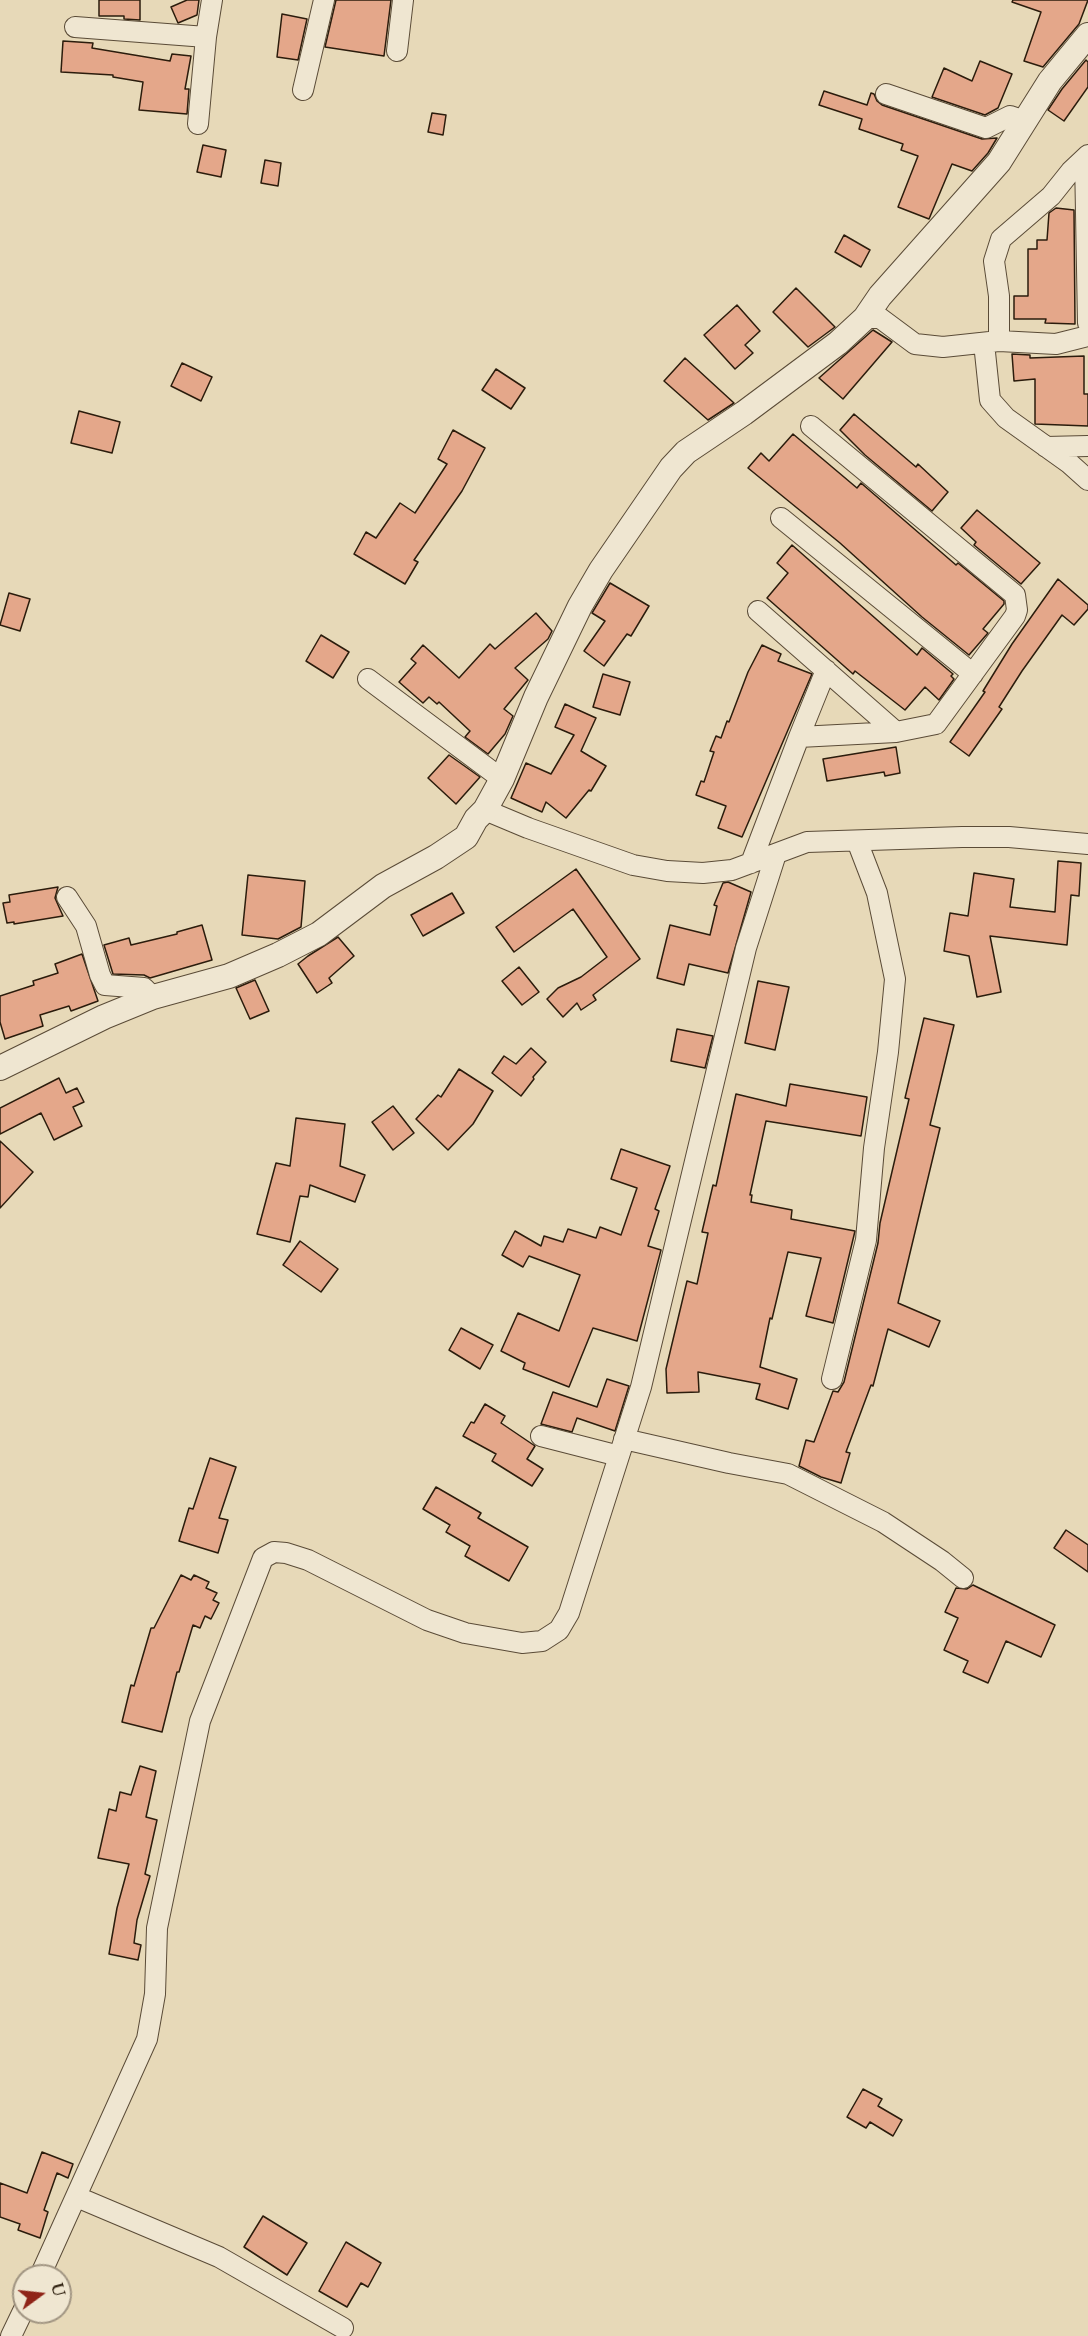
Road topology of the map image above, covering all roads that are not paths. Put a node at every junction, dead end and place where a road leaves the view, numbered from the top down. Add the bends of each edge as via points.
1 (212, 0) edge
2 (324, 0) edge
3 (403, 0) edge
4 (75, 27) dead end
5 (1088, 35) edge
6 (206, 37) junction
7 (397, 51) dead end
8 (303, 90) dead end
9 (886, 94) dead end
10 (1025, 121) junction
11 (198, 124) dead end
12 (1086, 157) edge
13 (865, 318) junction
14 (1088, 323) edge
15 (1088, 336) edge
16 (992, 342) junction
17 (811, 426) dead end
18 (1088, 446) edge
19 (1046, 447) junction
20 (1088, 480) edge
21 (782, 518) dead end
22 (758, 611) dead end
23 (826, 670) junction
24 (973, 674) junction
25 (368, 679) dead end
26 (896, 732) junction
27 (799, 737) junction
28 (502, 779) junction
29 (485, 810) junction
30 (857, 841) junction
31 (1088, 844) edge
32 (776, 854) junction
33 (751, 863) junction
34 (67, 897) dead end
35 (153, 997) junction
36 (0, 1068) edge
37 (832, 1379) dead end
38 (541, 1436) dead end
39 (622, 1447) junction
40 (963, 1578) dead end
41 (77, 2197) junction
42 (46, 2264) edge
43 (343, 2328) dead end

1 - 6 street
2 - 8 street
3 - 7 street
4 - 6 street
5 - 10 street via 1050,81
6 - 11 street
9 - 10 street via 986,128 1010,116
10 - 13 street via 999,162
12 - 14 street
12 - 16 street via 1051,196 1000,238 994,261 999,296
13 - 16 street via 880,318 915,344 943,347
13 - 28 street via 786,382 686,452 671,468 580,606
15 - 16 street via 1056,344
16 - 19 street via 990,400 1006,418
17 - 24 street via 1015,595 1015,616
18 - 19 street
19 - 20 street
21 - 24 street
22 - 23 street
23 - 26 street
23 - 27 street
24 - 26 street via 936,724
25 - 28 street
26 - 27 street
27 - 33 street
28 - 29 street
29 - 33 street via 633,864 667,871 703,873
29 - 35 street via 466,837 383,886 319,934 229,976
30 - 31 street via 1009,837
30 - 32 street via 807,842
30 - 37 street via 876,893 895,979 866,1240
32 - 33 street
32 - 39 street via 746,948 641,1387
34 - 35 street via 86,926 105,985 144,988
35 - 36 street
38 - 39 street
39 - 40 street via 788,1474 883,1522
39 - 41 street via 568,1613 560,1630 542,1641 522,1643 455,1630 427,1620 308,1560 274,1552 263,1558 200,1721 157,1929 151,2026
41 - 42 street
41 - 43 street via 219,2257

